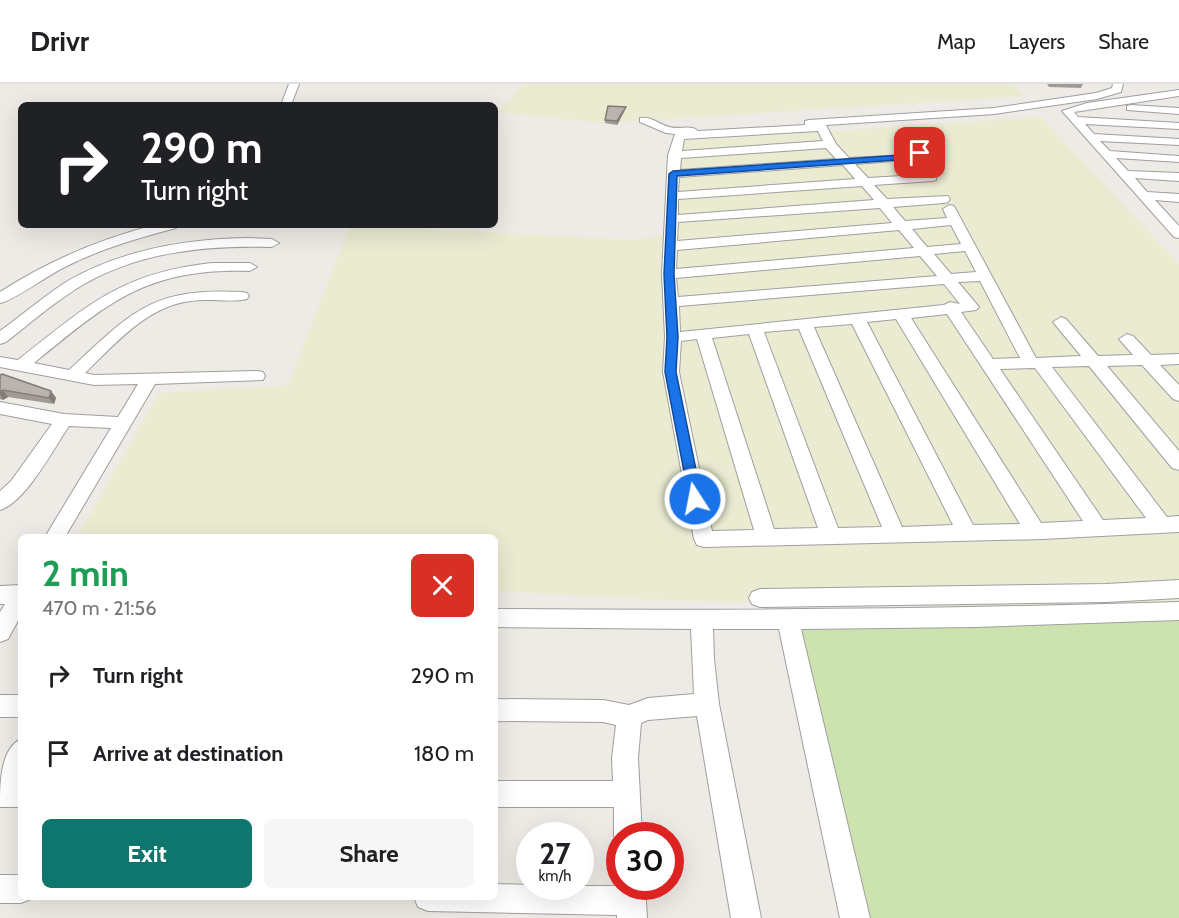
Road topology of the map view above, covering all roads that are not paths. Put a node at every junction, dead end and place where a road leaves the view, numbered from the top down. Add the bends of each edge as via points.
1 (294, 84) edge
2 (1118, 84) edge
3 (1179, 93) edge
4 (1158, 96) junction
5 (1179, 98) edge
6 (287, 102) edge
7 (1087, 106) junction
8 (1179, 111) edge
9 (644, 120) dead end
10 (1075, 120) junction
11 (1179, 126) edge
12 (1090, 136) junction
13 (1179, 142) edge
14 (830, 144) junction
15 (1106, 154) junction
16 (674, 155) junction
17 (1179, 159) edge
18 (846, 162) junction
19 (673, 174) junction
20 (1124, 174) junction
21 (932, 177) junction
22 (1179, 177) edge
23 (865, 182) junction
24 (1143, 195) junction
25 (673, 196) junction
26 (1179, 198) edge
27 (944, 199) junction
28 (884, 203) junction
29 (1164, 218) junction
30 (672, 219) junction
31 (1179, 219) edge
32 (955, 221) junction
33 (902, 225) junction
34 (159, 228) edge
35 (138, 233) junction
36 (1179, 234) edge
37 (272, 243) dead end
38 (671, 246) junction
39 (969, 247) junction
40 (924, 251) junction
41 (150, 252) junction
42 (250, 267) dead end
43 (669, 274) junction
44 (162, 276) junction
45 (984, 276) junction
46 (947, 279) junction
47 (243, 297) dead end
48 (0, 298) edge
49 (173, 300) junction
50 (671, 302) junction
51 (951, 308) junction
52 (901, 314) junction
53 (857, 318) junction
54 (1061, 322) dead end
55 (804, 323) junction
56 (754, 329) junction
57 (703, 334) junction
58 (673, 337) junction
59 (0, 339) edge
60 (1127, 339) dead end
61 (1179, 359) edge
62 (1146, 360) junction
63 (0, 362) edge
64 (1094, 362) junction
65 (1036, 363) junction
66 (987, 364) junction
67 (21, 366) junction
68 (72, 376) junction
69 (257, 376) dead end
70 (148, 381) junction
71 (1179, 395) edge
72 (0, 408) edge
73 (64, 420) junction
74 (122, 423) junction
75 (1179, 463) edge
76 (0, 503) edge
77 (1171, 524) edge
78 (1098, 528) junction
79 (1035, 531) junction
80 (967, 532) junction
81 (57, 534) edge
82 (895, 534) junction
83 (831, 536) junction
84 (765, 537) junction
85 (1179, 589) edge
86 (0, 594) edge
87 (18, 595) edge
88 (760, 598) dead end
89 (18, 601) edge
90 (1179, 611) edge
91 (498, 618) edge
92 (788, 618) junction
93 (8, 619) edge
94 (702, 620) junction
95 (707, 704) junction
96 (0, 706) edge
97 (18, 706) edge
98 (498, 710) edge
99 (629, 716) junction
100 (18, 758) edge
101 (0, 792) edge
102 (18, 794) edge
103 (498, 794) edge
104 (626, 794) junction
105 (627, 822) edge
106 (0, 889) edge
107 (18, 889) edge
108 (498, 899) edge
109 (632, 902) edge
110 (746, 918) edge
111 (855, 918) edge

1 - 6 street
2 - 9 street via 1117,90 1097,96 981,112 685,131 670,131
3 - 4 street
4 - 5 street
4 - 7 street
7 - 8 street
7 - 10 street via 1067,111
10 - 11 street
10 - 12 street
12 - 13 street
12 - 15 street
14 - 16 street
14 - 16 street via 822,127 679,136
14 - 18 street
15 - 17 street
15 - 20 street
16 - 19 street
18 - 19 street
18 - 21 street via 920,154
18 - 23 street
19 - 25 street
20 - 22 street
20 - 24 street
21 - 23 street
21 - 27 street
23 - 25 street
23 - 28 street
24 - 26 street
24 - 29 street
25 - 30 street
27 - 28 street
27 - 32 street
28 - 30 street
28 - 33 street
29 - 31 street
29 - 36 street
30 - 38 street
32 - 33 street
32 - 39 street
33 - 38 street
33 - 40 street
34 - 35 street
35 - 41 street
35 - 48 street via 70,257
37 - 41 street via 214,242
38 - 43 street
39 - 40 street
39 - 45 street
40 - 43 street
40 - 46 street
41 - 44 street
41 - 59 street via 82,280
42 - 44 street via 207,267
43 - 50 street
44 - 49 street
44 - 67 street via 104,301
45 - 46 street
45 - 65 street
46 - 50 street
46 - 51 street via 971,307
47 - 49 street via 196,296
49 - 68 street via 143,314
50 - 58 street
51 - 52 street
51 - 66 street
52 - 53 street
52 - 79 street
53 - 55 street
53 - 80 street
54 - 64 street
55 - 56 street
55 - 82 street
56 - 57 street
56 - 83 street
57 - 58 street
57 - 84 street
58 - 84 street via 671,372 704,539
60 - 62 street
61 - 62 street
62 - 64 street
62 - 71 street
63 - 67 street
64 - 65 street
64 - 75 street
65 - 66 street
65 - 77 street
66 - 78 street
67 - 68 street
68 - 70 street
69 - 70 street
70 - 74 street
72 - 73 street
73 - 74 street
73 - 76 street via 18,486
74 - 81 street
77 - 78 street
78 - 79 street
79 - 80 street
80 - 82 street
82 - 83 street
83 - 84 street
85 - 88 street
86 - 87 street
89 - 93 street
90 - 92 street via 1048,617
91 - 94 street
92 - 94 street
92 - 111 street
94 - 95 street
95 - 99 street via 648,710
95 - 110 street
96 - 97 street
98 - 99 street via 603,711
99 - 104 street
100 - 101 street
101 - 102 street
103 - 104 street
104 - 105 street
106 - 107 street
108 - 109 street

